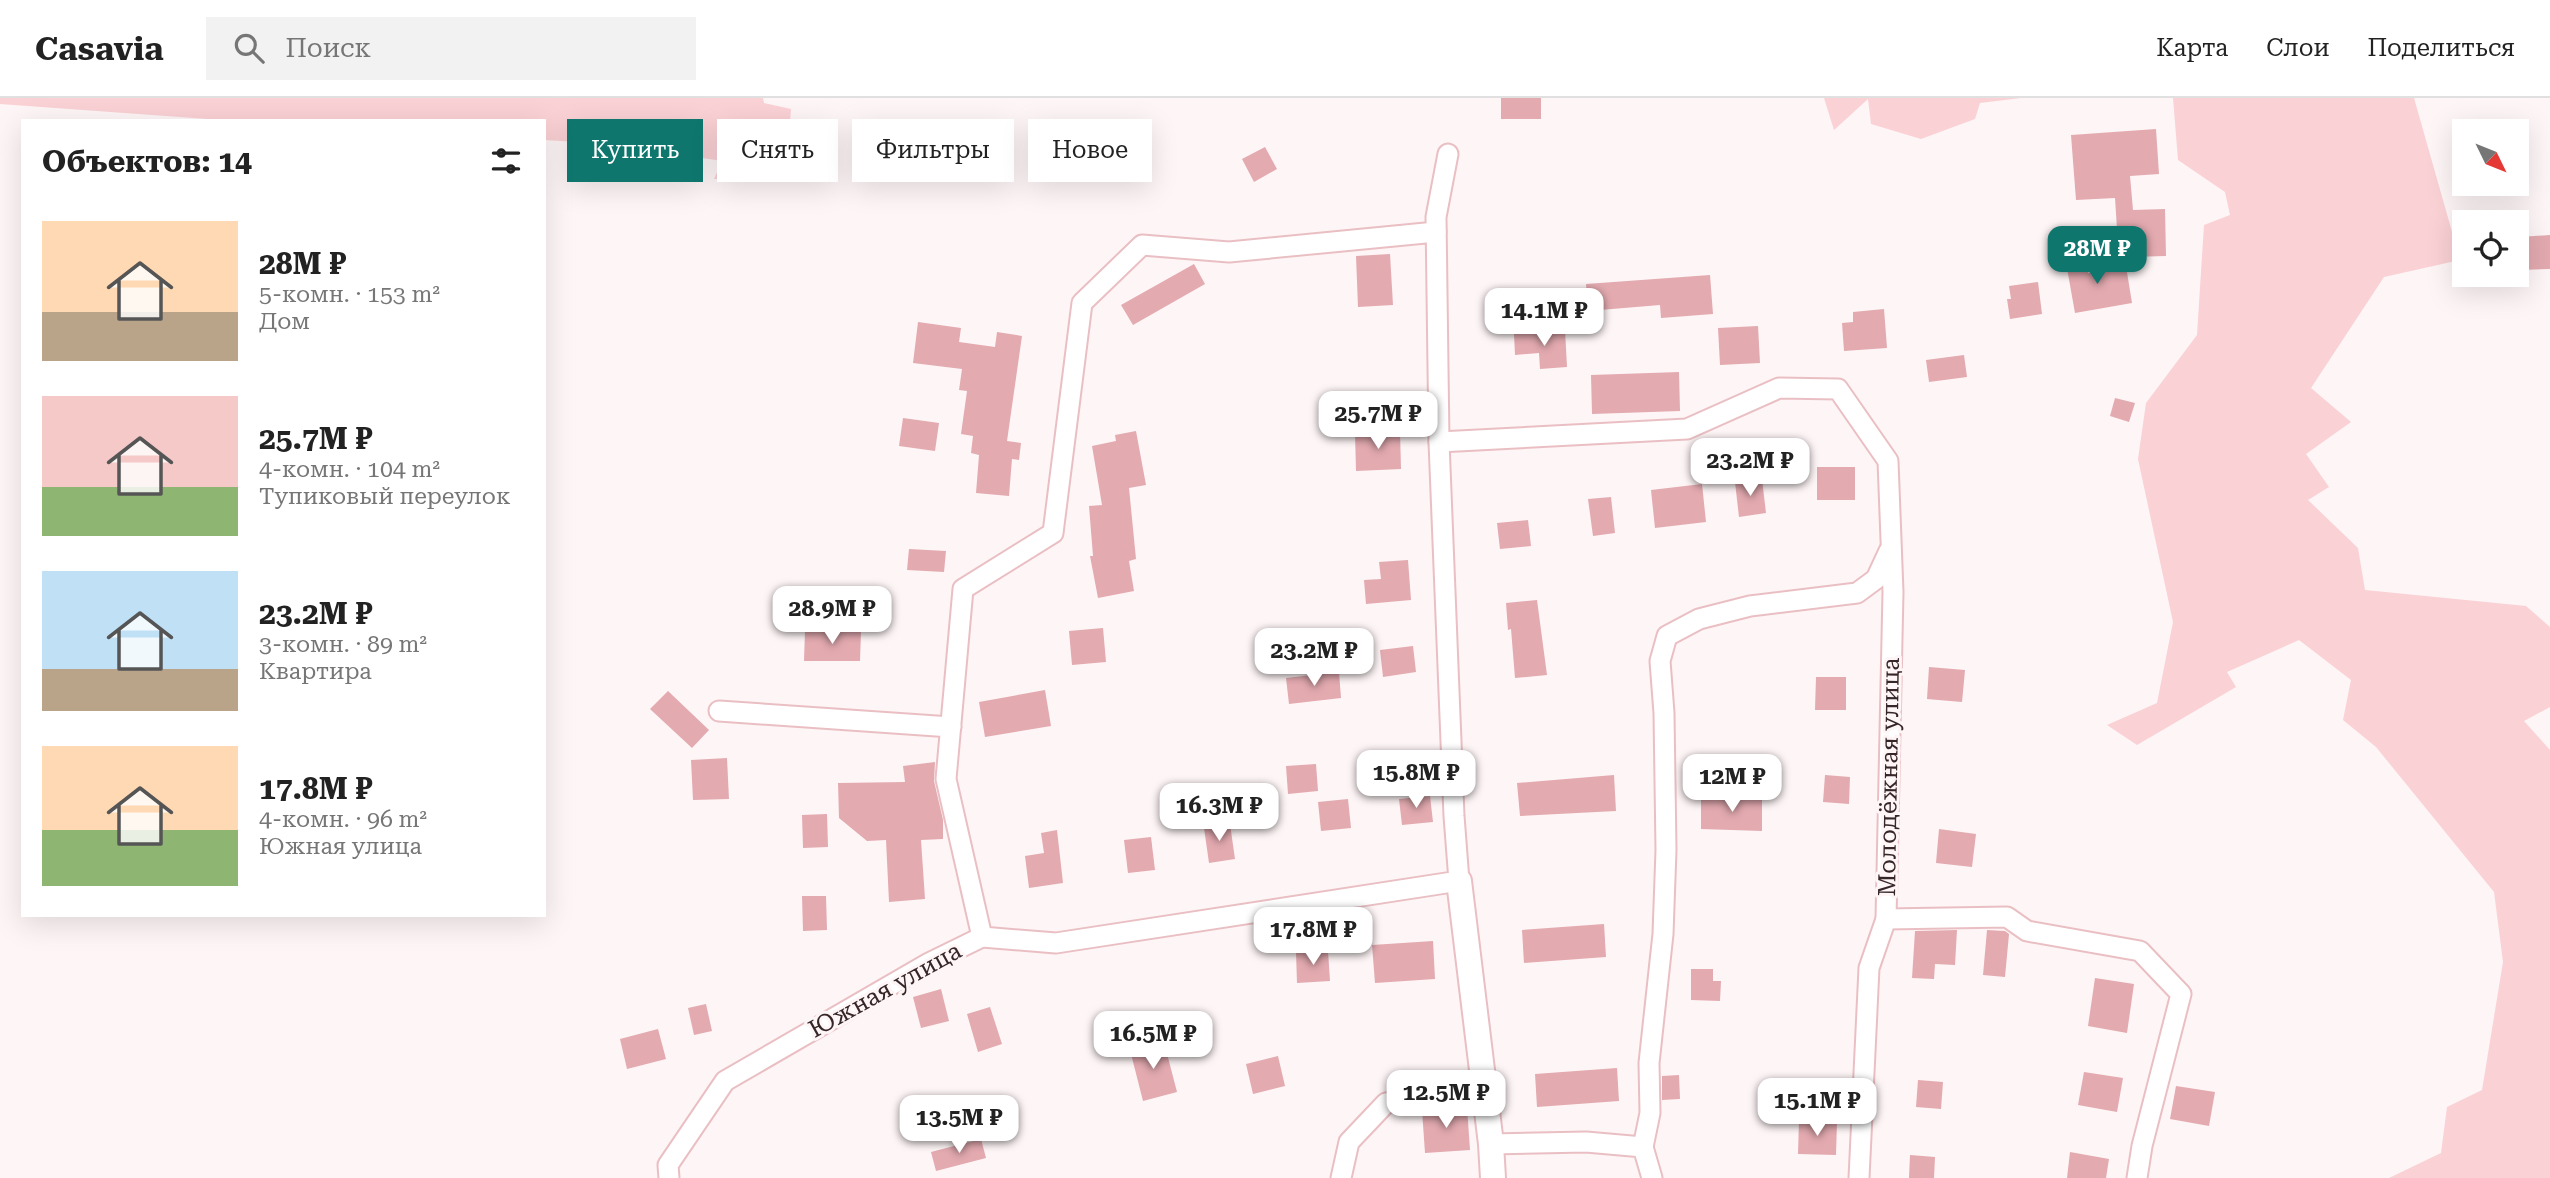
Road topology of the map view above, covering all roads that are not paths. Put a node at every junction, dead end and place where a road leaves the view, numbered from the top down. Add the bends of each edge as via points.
1 (1448, 154) dead end
2 (1436, 232) junction
3 (1439, 442) junction
4 (1891, 547) junction
5 (719, 711) dead end
6 (951, 727) junction
7 (1459, 881) junction
8 (1886, 919) junction
9 (982, 937) junction
10 (1483, 1090) junction
11 (1491, 1144) junction
12 (1643, 1147) junction
13 (669, 1178) edge
14 (1341, 1178) edge
15 (1493, 1178) edge
16 (1652, 1178) edge
17 (1859, 1178) edge
18 (2137, 1178) edge

1 - 2 street
2 - 3 street
2 - 6 street via 1229,253 1142,245 1082,303 1053,533 963,589
3 - 4 street, Молодёжная улица via 1687,429 1779,388 1838,388 1888,461
3 - 7 street
4 - 8 street, Молодёжная улица
4 - 12 street via 1876,579 1857,593 1749,606 1699,619 1667,636 1660,661 1666,850 1663,934 1649,1063 1650,1113
5 - 6 street
6 - 9 street via 946,779
7 - 9 street, Южная улица via 1056,943
7 - 10 street
8 - 17 street, Молодёжная улица via 1870,968
8 - 18 street via 2007,917 2027,931 2140,951 2181,994
9 - 13 street, Южная улица via 725,1082 668,1165
10 - 11 street
10 - 14 street via 1386,1103 1349,1142
11 - 12 street via 1586,1142
11 - 15 street
12 - 16 street

